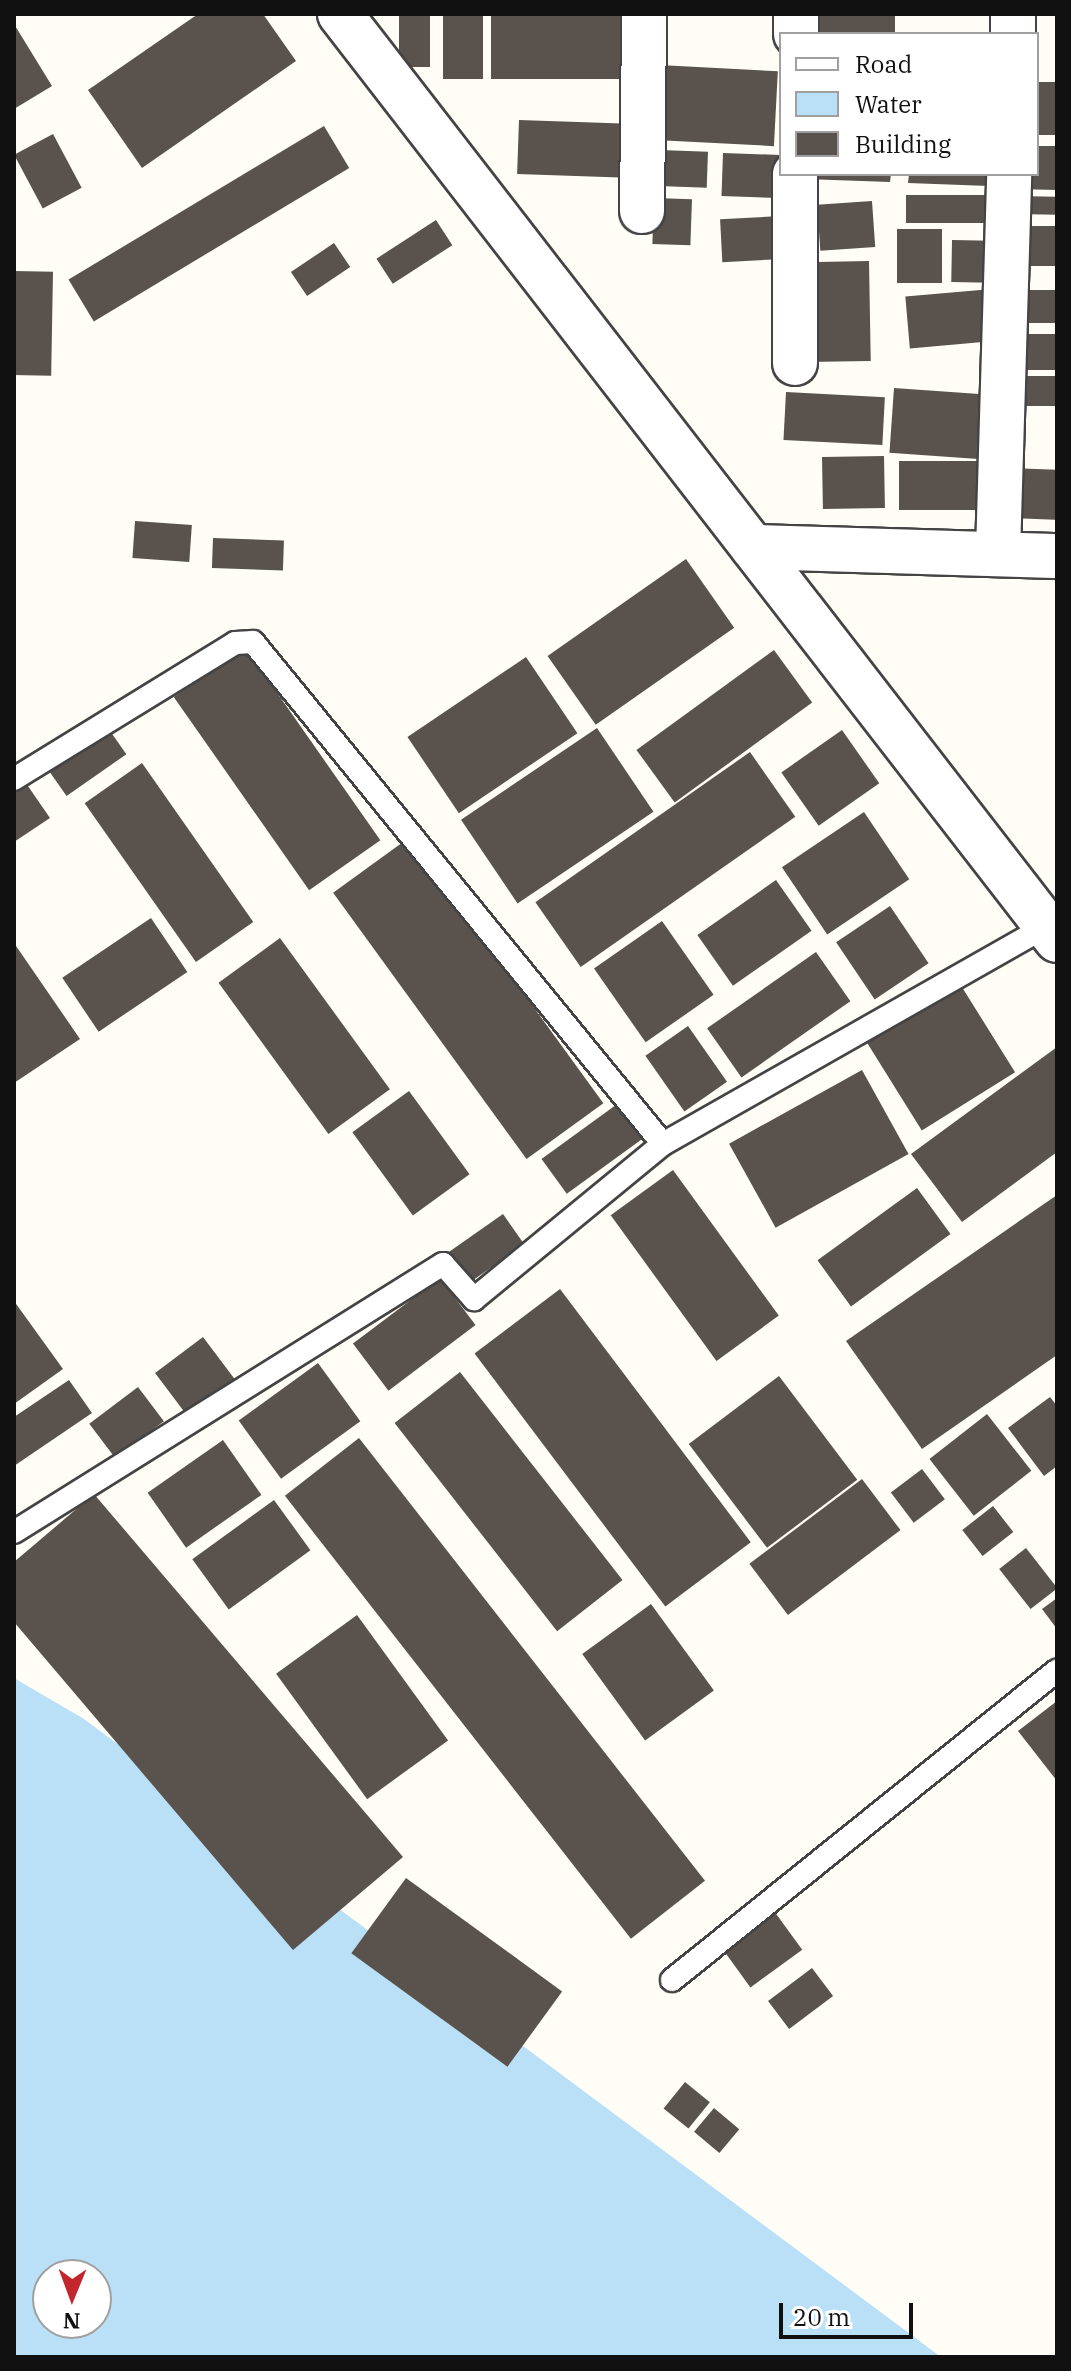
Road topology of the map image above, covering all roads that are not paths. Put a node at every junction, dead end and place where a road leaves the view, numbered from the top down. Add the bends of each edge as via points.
1 (340, 14) edge
2 (644, 14) edge
3 (795, 176) edge
4 (1009, 176) edge
5 (642, 211) dead end
6 (795, 363) dead end
7 (753, 547) junction
8 (998, 553) junction
9 (1057, 556) edge
10 (14, 779) edge
11 (1051, 933) edge
12 (663, 1144) junction
13 (14, 1532) edge
14 (1057, 1670) edge
15 (672, 1980) dead end

1 - 7 street
2 - 5 street
3 - 6 street
4 - 8 street
7 - 8 street
7 - 11 street
8 - 9 street
10 - 12 lane via 235,643 253,642
11 - 12 lane
12 - 13 lane via 474,1299 443,1264
14 - 15 lane

